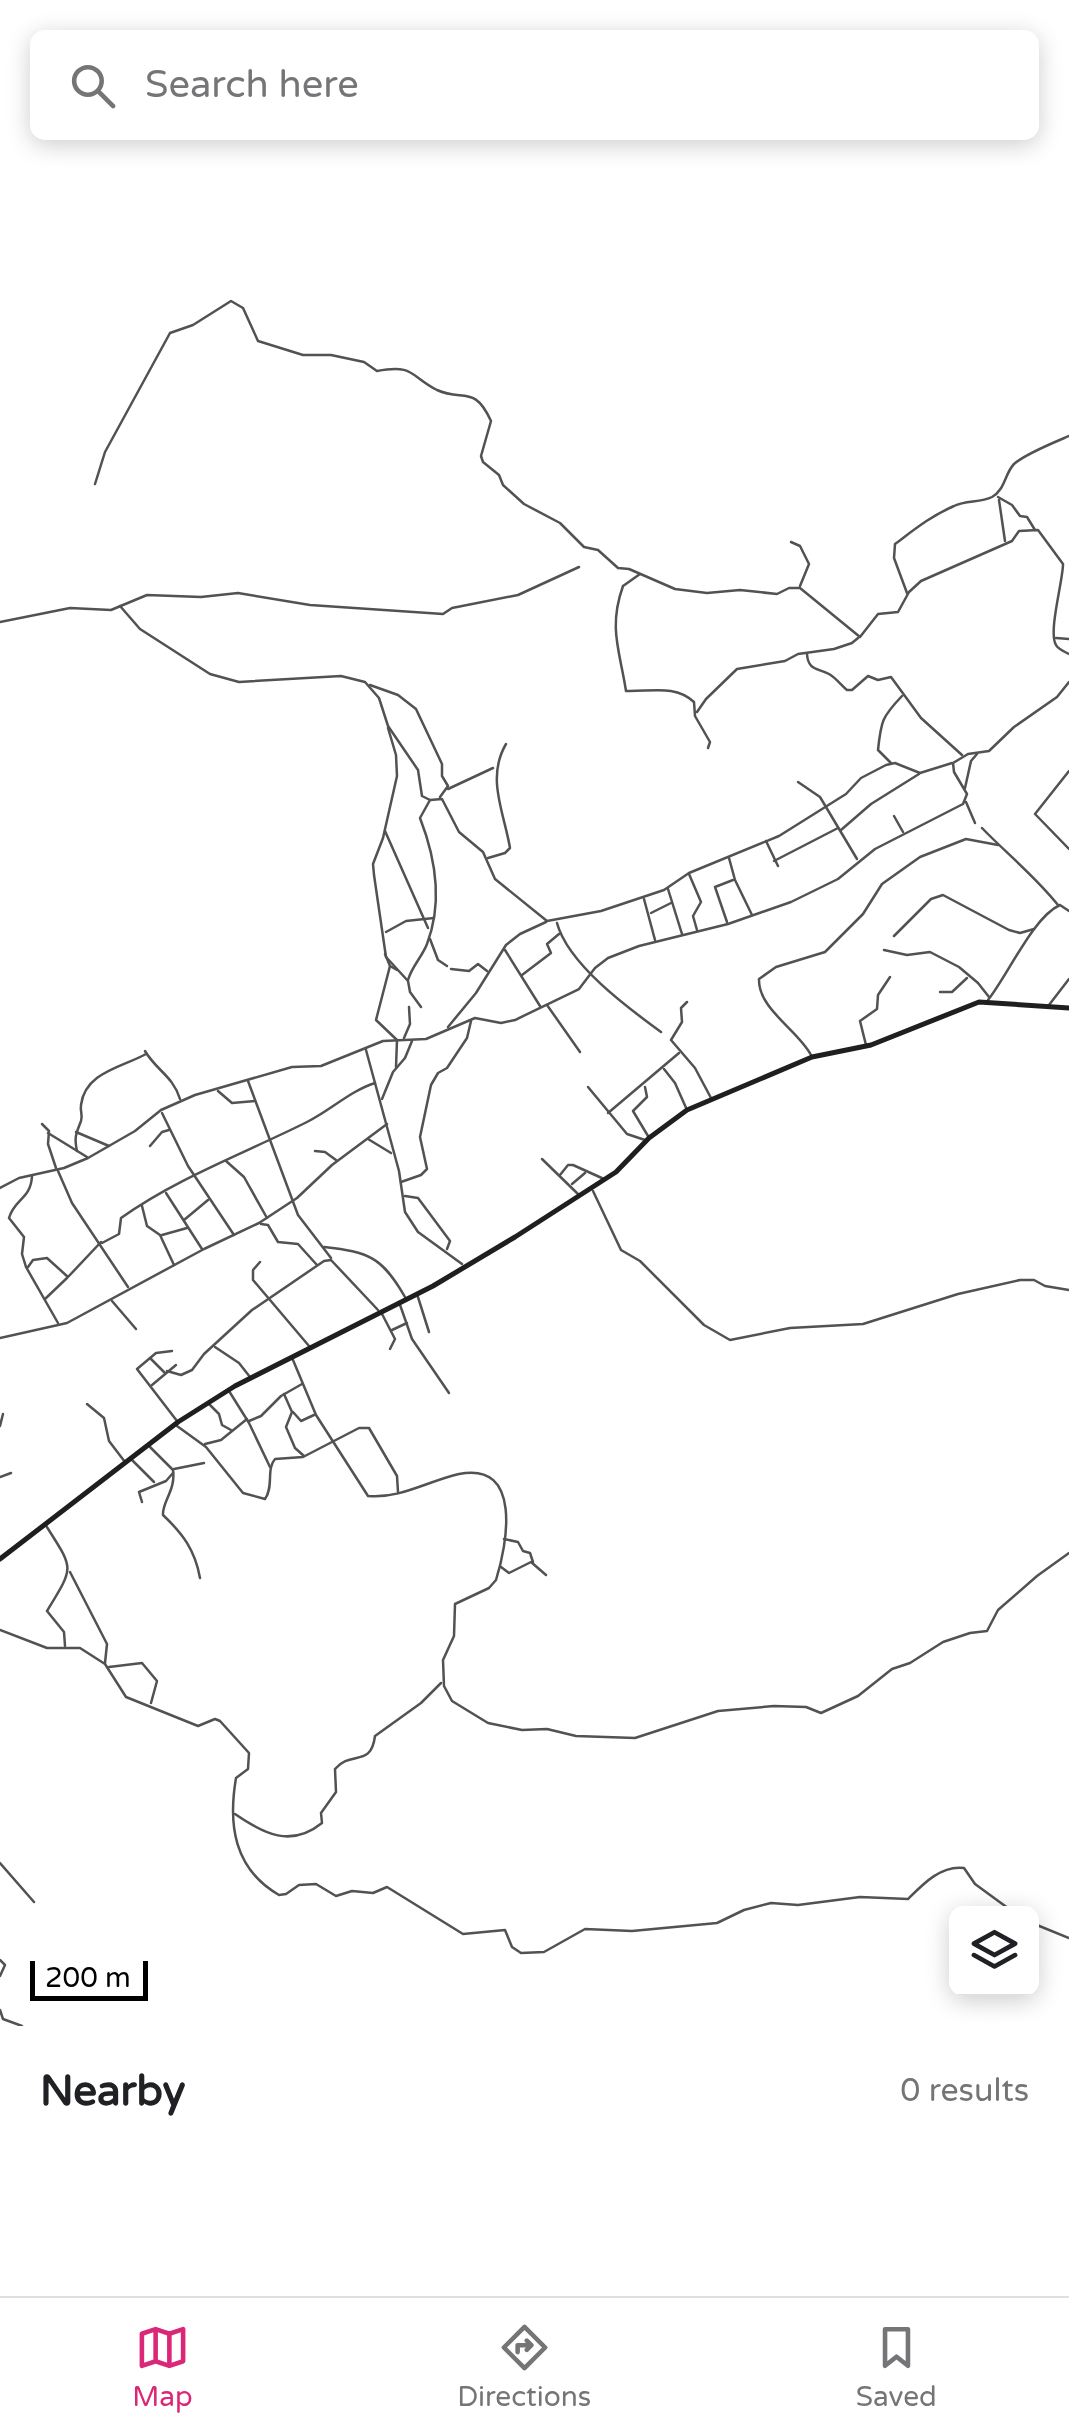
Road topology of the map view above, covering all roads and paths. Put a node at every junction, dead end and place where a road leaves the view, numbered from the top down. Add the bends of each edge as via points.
1 (1069, 436) edge
2 (95, 484) dead end
3 (998, 495) junction
4 (1035, 530) junction
5 (792, 542) dead end
6 (1006, 543) junction
7 (579, 568) dead end
8 (1066, 569) edge
9 (642, 574) junction
10 (800, 588) junction
11 (907, 594) junction
12 (120, 606) junction
13 (0, 622) edge
14 (859, 636) junction
15 (1054, 638) junction
16 (1069, 639) edge
17 (807, 654) junction
18 (1069, 654) edge
19 (1069, 682) edge
20 (369, 685) junction
21 (903, 695) junction
22 (695, 713) junction
23 (388, 726) junction
24 (506, 744) dead end
25 (708, 748) dead end
26 (977, 754) junction
27 (963, 756) junction
28 (891, 763) junction
29 (953, 763) junction
30 (495, 771) junction
31 (1069, 771) edge
32 (920, 773) junction
33 (798, 782) dead end
34 (447, 789) junction
35 (965, 790) junction
36 (439, 798) junction
37 (430, 800) junction
38 (965, 801) junction
39 (826, 806) junction
40 (894, 816) dead end
41 (975, 823) dead end
42 (840, 828) junction
43 (982, 828) dead end
44 (385, 830) junction
45 (904, 833) junction
46 (766, 840) junction
47 (998, 844) junction
48 (1069, 849) edge
49 (728, 856) junction
50 (487, 858) junction
51 (858, 860) junction
52 (774, 861) junction
53 (778, 866) dead end
54 (689, 873) junction
55 (735, 879) junction
56 (667, 888) junction
57 (643, 898) junction
58 (672, 902) junction
59 (1062, 904) junction
60 (1069, 911) edge
61 (649, 914) junction
62 (752, 917) junction
63 (436, 918) junction
64 (425, 919) junction
65 (546, 922) junction
66 (557, 922) junction
67 (728, 924) junction
68 (1034, 929) junction
69 (383, 931) junction
70 (698, 932) junction
71 (560, 933) junction
72 (429, 935) junction
73 (684, 936) junction
74 (894, 936) dead end
75 (658, 941) junction
76 (884, 950) dead end
77 (385, 952) junction
78 (504, 952) junction
79 (390, 966) junction
80 (446, 966) dead end
81 (452, 969) dead end
82 (401, 972) junction
83 (488, 972) junction
84 (592, 974) junction
85 (521, 976) junction
86 (890, 977) dead end
87 (968, 977) junction
88 (1069, 979) edge
89 (408, 981) junction
90 (940, 992) dead end
91 (989, 1000) junction
92 (688, 1002) dead end
93 (546, 1004) junction
94 (408, 1006) dead end
95 (540, 1006) junction
96 (421, 1007) dead end
97 (1045, 1008) junction
98 (1069, 1008) edge
99 (471, 1019) junction
100 (447, 1028) junction
101 (662, 1032) dead end
102 (400, 1039) junction
103 (413, 1040) junction
104 (866, 1046) junction
105 (366, 1048) junction
106 (580, 1052) dead end
107 (680, 1052) junction
108 (812, 1057) junction
109 (396, 1066) junction
110 (663, 1068) junction
111 (247, 1080) junction
112 (375, 1084) junction
113 (644, 1085) junction
114 (588, 1087) dead end
115 (217, 1090) junction
116 (712, 1099) junction
117 (181, 1100) junction
118 (254, 1101) junction
119 (381, 1102) junction
120 (161, 1110) junction
121 (686, 1110) junction
122 (608, 1113) junction
123 (42, 1124) dead end
124 (387, 1124) junction
125 (171, 1130) junction
126 (48, 1132) junction
127 (75, 1132) junction
128 (368, 1139) junction
129 (648, 1139) junction
130 (268, 1140) junction
131 (109, 1146) junction
132 (150, 1146) dead end
133 (76, 1151) junction
134 (315, 1152) dead end
135 (393, 1154) junction
136 (88, 1158) junction
137 (542, 1159) dead end
138 (225, 1160) junction
139 (338, 1161) junction
140 (57, 1170) junction
141 (586, 1171) junction
142 (32, 1174) junction
143 (196, 1176) junction
144 (560, 1176) junction
145 (605, 1180) junction
146 (401, 1182) junction
147 (571, 1185) junction
148 (0, 1188) edge
149 (592, 1188) junction
150 (166, 1192) junction
151 (402, 1195) junction
152 (580, 1196) junction
153 (210, 1199) junction
154 (293, 1201) junction
155 (142, 1204) junction
156 (267, 1219) junction
157 (183, 1220) junction
158 (259, 1223) junction
159 (188, 1227) junction
160 (160, 1235) junction
161 (235, 1236) junction
162 (101, 1243) junction
163 (322, 1247) junction
164 (202, 1250) junction
165 (446, 1251) junction
166 (332, 1260) junction
167 (260, 1262) dead end
168 (317, 1264) junction
169 (174, 1266) junction
170 (465, 1267) junction
171 (27, 1269) junction
172 (67, 1278) junction
173 (130, 1290) junction
174 (1069, 1290) edge
175 (416, 1293) junction
176 (268, 1299) junction
177 (402, 1299) junction
178 (44, 1300) junction
179 (111, 1300) junction
180 (379, 1311) junction
181 (423, 1318) junction
182 (412, 1322) junction
183 (59, 1326) junction
184 (136, 1329) dead end
185 (390, 1330) junction
186 (429, 1332) dead end
187 (0, 1338) edge
188 (214, 1346) junction
189 (310, 1347) junction
190 (390, 1349) dead end
191 (172, 1351) dead end
192 (291, 1356) junction
193 (149, 1357) junction
194 (176, 1364) dead end
195 (166, 1372) junction
196 (250, 1378) junction
197 (303, 1382) junction
198 (151, 1386) junction
199 (228, 1390) junction
200 (449, 1392) dead end
201 (284, 1394) junction
202 (208, 1402) junction
203 (87, 1404) dead end
204 (292, 1411) junction
205 (3, 1414) dead end
206 (316, 1415) junction
207 (248, 1420) junction
208 (177, 1423) junction
209 (0, 1426) edge
210 (232, 1430) junction
211 (334, 1440) junction
212 (204, 1444) junction
213 (149, 1446) junction
214 (304, 1456) junction
215 (128, 1461) junction
216 (204, 1463) dead end
217 (270, 1467) junction
218 (173, 1471) junction
219 (11, 1473) dead end
220 (0, 1478) edge
221 (156, 1484) junction
222 (398, 1493) junction
223 (142, 1502) dead end
224 (44, 1523) junction
225 (502, 1539) junction
226 (1069, 1553) edge
227 (0, 1559) edge
228 (533, 1562) junction
229 (500, 1566) junction
230 (69, 1570) junction
231 (546, 1575) dead end
232 (200, 1578) dead end
233 (0, 1630) edge
234 (65, 1647) junction
235 (106, 1666) junction
236 (443, 1682) junction
237 (152, 1706) junction
238 (234, 1813) junction
239 (0, 1863) edge
240 (34, 1902) dead end
241 (1005, 1906) edge
242 (1039, 1926) edge
243 (1069, 1938) edge
244 (0, 1960) edge
245 (0, 1976) edge
246 (0, 2010) edge
247 (22, 2026) edge

1 - 3 street via 1013,465
2 - 9 street via 105,452 170,333 231,301 244,308 258,340 303,355 364,362 377,371 406,370 440,391 480,401 490,420 481,456 503,485 587,549
3 - 4 street
3 - 6 street
3 - 11 street via 957,504 895,544
4 - 6 street via 1018,531
4 - 8 street
5 - 10 street via 809,564
6 - 11 street via 921,580
7 - 12 street via 518,595 442,614 238,593 147,595
8 - 15 street
9 - 10 street via 674,589 708,593
9 - 22 street via 623,586 616,612 626,691 680,692 692,700
10 - 14 street
11 - 14 street via 898,612 875,616
12 - 13 street via 59,609
12 - 20 street via 140,629 210,674 239,682 346,676
14 - 17 street
15 - 16 street
15 - 18 street
17 - 21 street via 814,670 847,690 868,676 890,676
17 - 22 street via 737,670
19 - 26 street
20 - 23 street
20 - 34 street via 416,710
21 - 27 street
21 - 28 street via 880,726 878,750
22 - 25 street
23 - 37 street
23 - 44 street via 398,776
24 - 30 street
26 - 27 street
26 - 35 street
27 - 29 street
28 - 32 street
28 - 39 street
29 - 32 street
29 - 35 street
30 - 34 street via 490,766
30 - 50 street via 510,848
31 - 48 street via 1035,814
32 - 42 street
33 - 39 street
34 - 36 street
35 - 38 street
36 - 37 street
36 - 50 street via 458,832
37 - 63 street via 420,818 435,864
38 - 41 street
38 - 45 street
39 - 42 street
39 - 46 street
40 - 45 street
42 - 51 street
42 - 52 street
43 - 47 street
44 - 64 street
44 - 69 street via 373,869
45 - 51 street
46 - 49 street
46 - 52 street
47 - 59 street
47 - 108 street via 966,839 922,856 882,884 826,951 758,979 774,1012
49 - 54 street
49 - 55 street
50 - 65 street via 499,883
51 - 62 street via 834,882
52 - 53 street
54 - 56 street
54 - 70 street via 701,902 693,916
55 - 62 street
55 - 67 street via 715,888
56 - 57 street
56 - 58 street
57 - 61 street
57 - 66 street
58 - 61 street
58 - 73 street
59 - 60 street
59 - 68 street
61 - 75 street
62 - 67 street
63 - 64 street
63 - 72 street
64 - 69 street
64 - 72 street
65 - 66 street
65 - 78 street via 520,934
66 - 71 street
67 - 70 street
68 - 74 street via 1009,930 944,895 931,899
68 - 91 street
69 - 77 street
70 - 73 street
71 - 84 street
71 - 85 street via 548,943 547,958
72 - 80 street
72 - 89 street
73 - 75 street
75 - 84 street via 608,958
76 - 87 street via 930,952
77 - 79 street
77 - 82 street
78 - 83 street
78 - 85 street
79 - 82 street
79 - 102 street via 376,1021
81 - 83 street via 469,971 478,964
82 - 89 street
83 - 100 street
84 - 93 street via 580,989
84 - 101 street
85 - 95 street
86 - 104 street via 877,1008 860,1021
87 - 90 street via 952,992
87 - 91 street
88 - 97 street
89 - 96 street
91 - 97 street
91 - 104 street
92 - 107 street via 671,1038
93 - 95 street
93 - 106 street
94 - 102 street via 411,1022
95 - 99 street via 506,1022
97 - 98 street
99 - 100 street
99 - 146 street via 467,1038 433,1080 424,1107 426,1170
100 - 103 street
102 - 103 street
102 - 105 street
102 - 109 street
103 - 109 street
104 - 108 street
105 - 111 street via 322,1066
105 - 112 street
107 - 110 street
107 - 116 street
108 - 116 street
109 - 119 street
110 - 113 street
110 - 121 street
111 - 115 street
111 - 118 street
112 - 119 street
112 - 130 street
113 - 122 street
113 - 129 street via 647,1098 632,1112
114 - 122 street
115 - 117 street
115 - 118 street via 232,1103
116 - 121 street
117 - 120 street
117 - 127 street via 174,1081 146,1053 104,1071 92,1084
118 - 130 street
119 - 124 street
120 - 125 street
120 - 131 street
121 - 129 street
122 - 129 street via 632,1138
123 - 126 street
124 - 128 street
124 - 135 street
125 - 132 street
125 - 143 street
126 - 133 street
126 - 140 street
127 - 131 street
127 - 133 street
128 - 135 street
128 - 139 street
129 - 145 street
130 - 138 street
130 - 154 street
131 - 136 street
133 - 136 street
134 - 139 street
135 - 146 street
136 - 140 street
137 - 144 street
138 - 143 street
138 - 156 street via 244,1177
139 - 154 street
140 - 142 street
140 - 162 street
141 - 144 street via 569,1164
141 - 145 street
141 - 147 street
142 - 148 street
142 - 171 street via 30,1191 9,1216 24,1237
143 - 150 street
143 - 153 street
144 - 147 street
145 - 149 street
146 - 151 street
147 - 152 street
149 - 152 street
149 - 174 street via 621,1250 730,1340 868,1322 1023,1280
150 - 155 street
150 - 157 street
151 - 165 street via 413,1228
151 - 165 street via 418,1198 446,1232
152 - 170 street
153 - 157 street
153 - 161 street
154 - 156 street
154 - 163 street
155 - 160 street via 146,1226
155 - 162 street via 121,1218 119,1234
156 - 158 street
157 - 159 street
158 - 161 street
158 - 168 street via 278,1242 298,1244
159 - 160 street
159 - 164 street
160 - 169 street
161 - 164 street
162 - 172 street
162 - 173 street
163 - 166 street
163 - 177 street via 378,1260
164 - 169 street
165 - 170 street
166 - 168 street
166 - 180 street
167 - 176 street via 252,1277
168 - 176 street
169 - 173 street
170 - 175 street
171 - 172 street via 46,1258
171 - 178 street
172 - 178 street
173 - 179 street
175 - 177 street
175 - 181 street
176 - 188 street
176 - 189 street
177 - 180 street
177 - 182 street
178 - 183 street
179 - 183 street
179 - 184 street
180 - 185 street
180 - 189 street
181 - 182 street
181 - 186 street
182 - 185 street
182 - 200 street via 412,1339
183 - 187 street
185 - 190 street
188 - 195 street via 187,1373
188 - 196 street
189 - 192 street
191 - 193 street
192 - 196 street
192 - 197 street
193 - 195 street
193 - 198 street via 137,1369
194 - 195 street
195 - 198 street
196 - 199 street
197 - 201 street
197 - 206 street
198 - 208 street
199 - 202 street
199 - 207 street
201 - 204 street
201 - 207 street
202 - 208 street
202 - 210 street
203 - 215 street via 104,1418 108,1440
204 - 206 street via 301,1421
204 - 214 street via 286,1425
205 - 209 street
206 - 211 street
207 - 210 street
207 - 217 street
208 - 212 street
208 - 213 street
210 - 212 street
211 - 214 street
211 - 222 street via 366,1494
211 - 222 street via 371,1429 397,1477
212 - 217 street via 247,1494 268,1497
213 - 215 street
213 - 218 street
214 - 217 street via 278,1458
215 - 221 street
215 - 224 street
216 - 218 street
218 - 221 street
218 - 232 street via 163,1515 195,1554
219 - 220 street
221 - 223 street via 139,1492
222 - 225 street via 480,1474 507,1504
224 - 227 street
224 - 230 street
225 - 228 street via 518,1542
225 - 229 street
226 - 236 street via 998,1610 987,1631 930,1649 820,1713 806,1707 732,1710 640,1737 576,1736 484,1722 450,1699
228 - 229 street via 508,1573
228 - 231 street
229 - 236 street via 490,1588 454,1604
230 - 234 street via 47,1611 64,1632
230 - 235 street via 107,1644
233 - 234 street via 38,1646
234 - 235 street via 80,1648
235 - 237 street via 126,1696
235 - 237 street via 142,1662 157,1681
236 - 238 street via 375,1736 368,1755 335,1769 336,1792 318,1827 300,1837 276,1837
237 - 238 street via 198,1726 218,1720 244,1745 248,1769 236,1779
238 - 241 street via 240,1859 276,1894 304,1885 336,1896 386,1886 465,1934 505,1930 519,1953 548,1951 586,1929 716,1923 771,1903 908,1898 953,1867 964,1868
239 - 240 street
242 - 243 street
244 - 245 street
246 - 247 street via 3,2019

